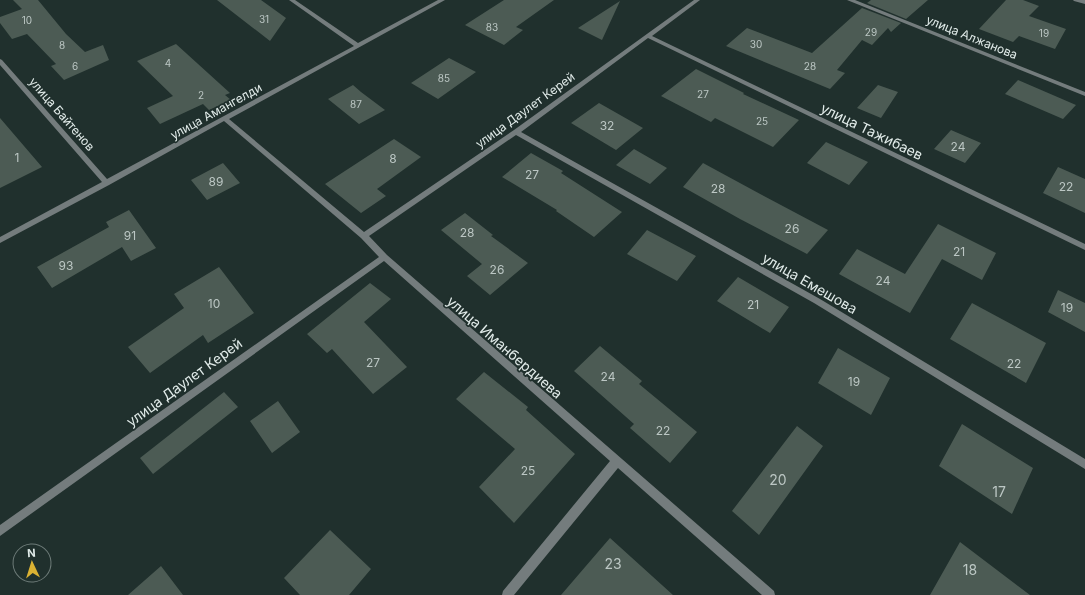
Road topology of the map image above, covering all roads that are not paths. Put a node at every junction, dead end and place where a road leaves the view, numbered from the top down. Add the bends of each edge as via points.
1 (292, 0) edge
2 (442, 0) edge
3 (697, 0) edge
4 (850, 0) edge
5 (1076, 0) edge
6 (1085, 2) edge
7 (648, 36) junction
8 (358, 46) junction
9 (0, 61) edge
10 (1085, 94) edge
11 (224, 118) junction
12 (516, 132) junction
13 (107, 183) junction
14 (364, 236) junction
15 (0, 240) edge
16 (1085, 247) edge
17 (384, 257) junction
18 (616, 462) junction
19 (1085, 464) edge
20 (0, 531) edge
21 (507, 595) edge
22 (770, 595) edge

1 - 8 street
2 - 8 street, улица Амангелди
3 - 7 street, улица Даулет Керей
4 - 10 street, улица Алжанова
5 - 6 street
7 - 12 street, улица Даулет Керей
7 - 16 street, улица Тажибаев
8 - 11 street, улица Амангелди
9 - 13 street, улица Байтенов
11 - 13 street, улица Амангелди
11 - 14 street, улица Иманбердиева
12 - 14 street, улица Даулет Керей
12 - 19 street, улица Емешова via 817,301
13 - 15 street, улица Амангелди
14 - 17 street, улица Иманбердиева
17 - 18 street, улица Иманбердиева
17 - 20 street, улица Даулет Керей
18 - 21 street
18 - 22 street, улица Иманбердиева

